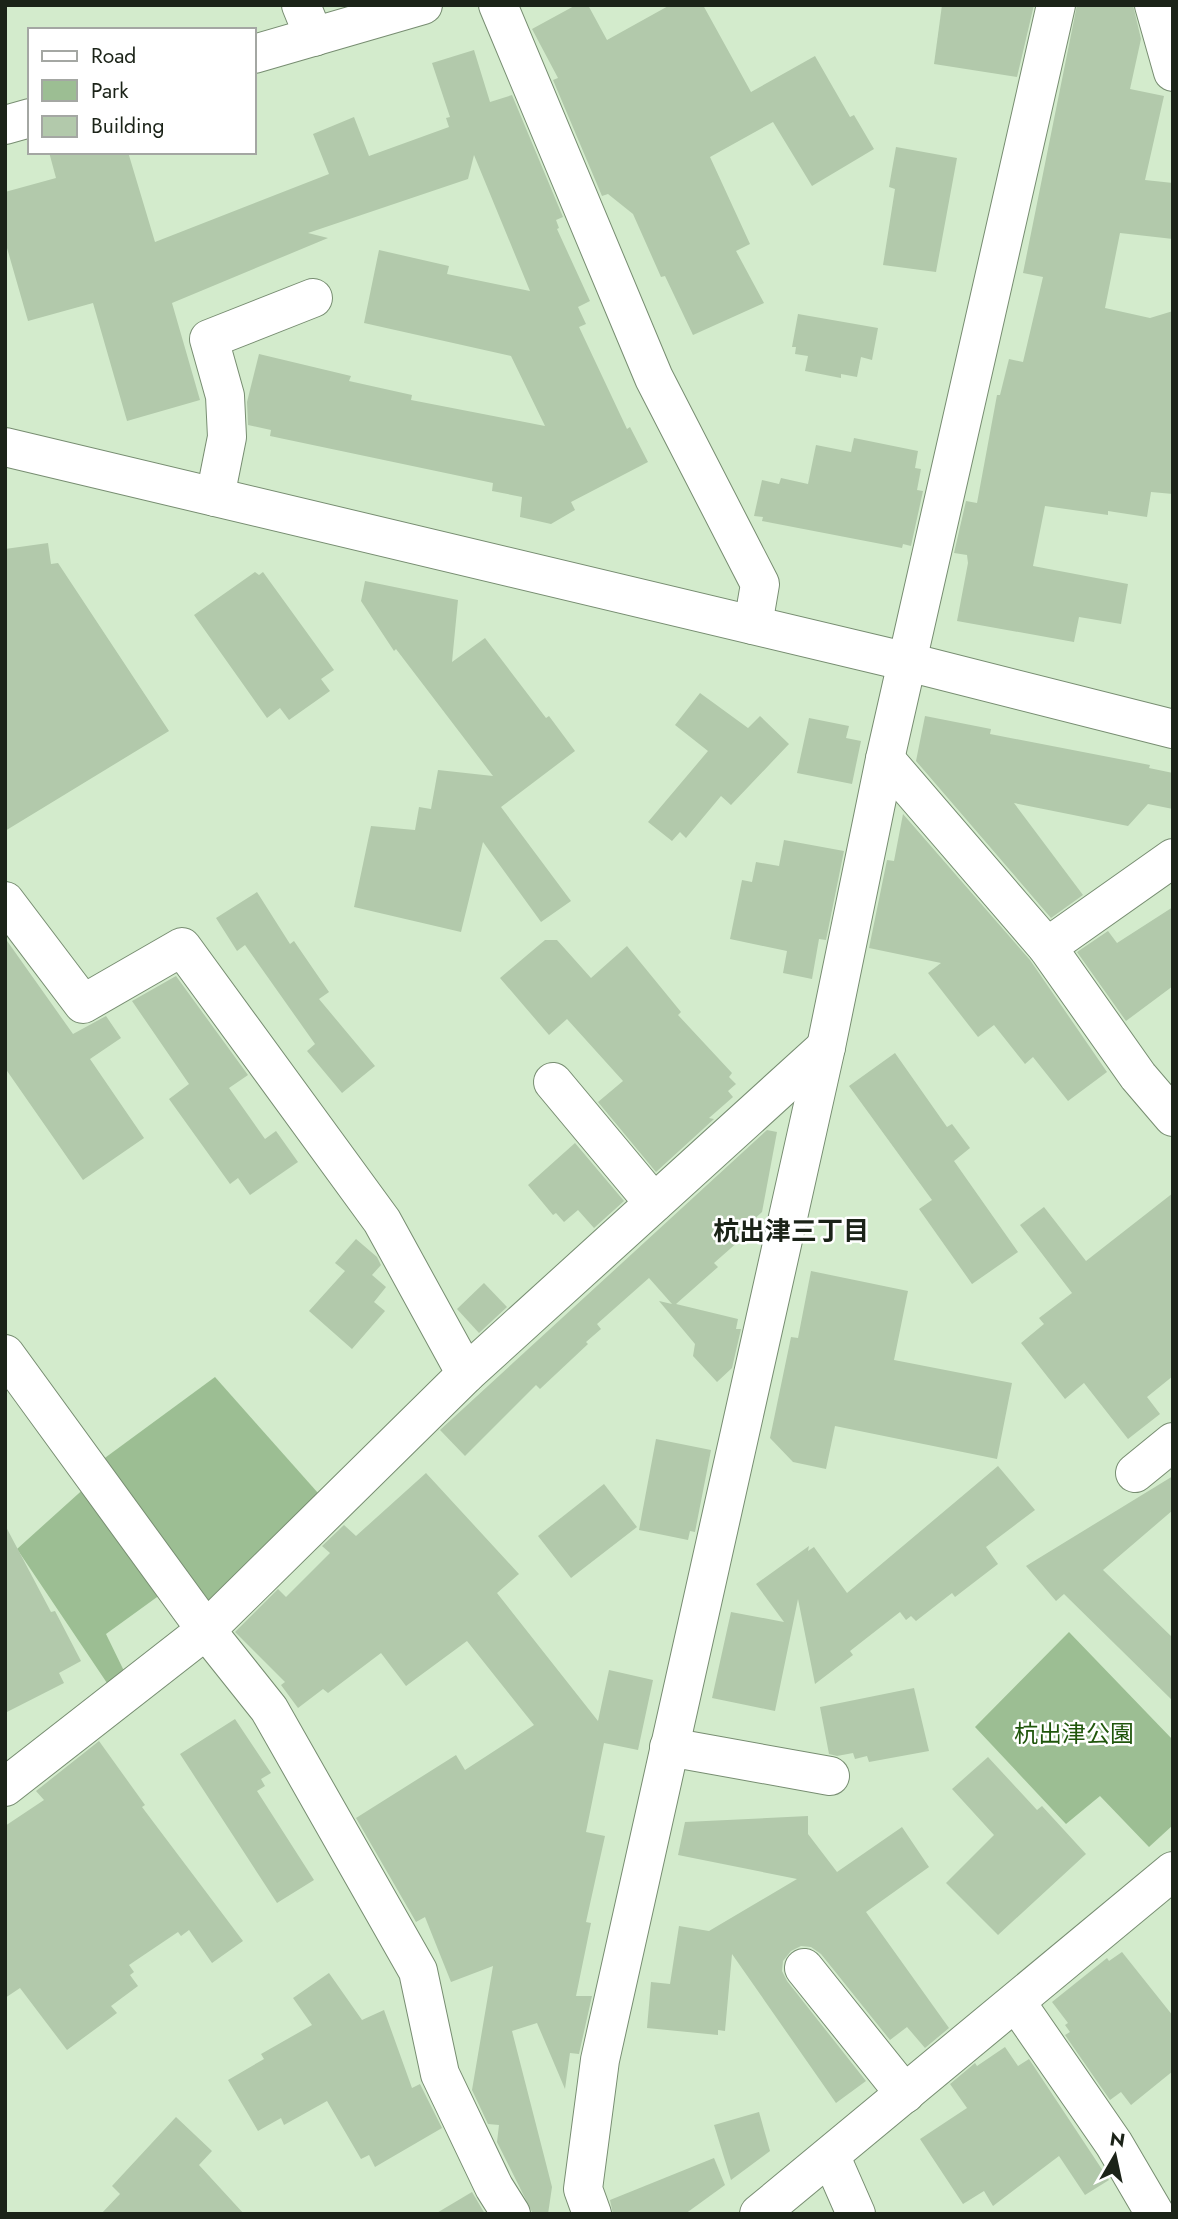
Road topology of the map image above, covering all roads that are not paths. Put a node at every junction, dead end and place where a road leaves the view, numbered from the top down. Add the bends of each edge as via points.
1 (423, 5) edge
2 (498, 5) edge
3 (1056, 5) edge
4 (1154, 5) edge
5 (308, 21) edge
6 (256, 53) edge
7 (1173, 72) edge
8 (28, 119) edge
9 (5, 125) edge
10 (313, 298) dead end
11 (5, 447) edge
12 (215, 497) junction
13 (753, 625) junction
14 (908, 662) junction
15 (1173, 729) edge
16 (885, 759) junction
17 (1173, 858) edge
18 (5, 901) edge
19 (1047, 947) junction
20 (825, 1047) junction
21 (553, 1082) dead end
22 (1173, 1117) edge
23 (654, 1203) junction
24 (5, 1354) edge
25 (466, 1374) junction
26 (1173, 1442) edge
27 (1135, 1473) dead end
28 (206, 1630) junction
29 (669, 1746) junction
30 (831, 1776) dead end
31 (5, 1787) edge
32 (1166, 1890) edge
33 (804, 1968) dead end
34 (1016, 2002) junction
35 (905, 2094) junction
36 (831, 2157) junction
37 (511, 2214) edge
38 (592, 2214) edge
39 (759, 2214) edge
40 (856, 2214) edge
41 (1155, 2214) edge

1 - 5 street
2 - 13 street via 654,378 760,584
3 - 14 street
4 - 7 street
5 - 6 street
8 - 9 street
10 - 12 street via 209,339 225,396 227,437
11 - 12 street
12 - 13 street
13 - 14 street
14 - 15 street
14 - 16 street
16 - 19 street
16 - 20 street
17 - 19 street
18 - 25 street via 83,1004 182,947 382,1222
19 - 22 street via 1138,1076
20 - 23 street
20 - 29 street
21 - 23 street
23 - 25 street
24 - 28 street
25 - 28 street
26 - 27 street
28 - 31 street
28 - 37 street via 269,1709 418,1970 440,2074
29 - 30 street
29 - 38 street via 600,2060 583,2189
32 - 34 street
33 - 35 street
34 - 35 street
34 - 41 street via 1114,2144
35 - 36 street
36 - 39 street
36 - 40 street

